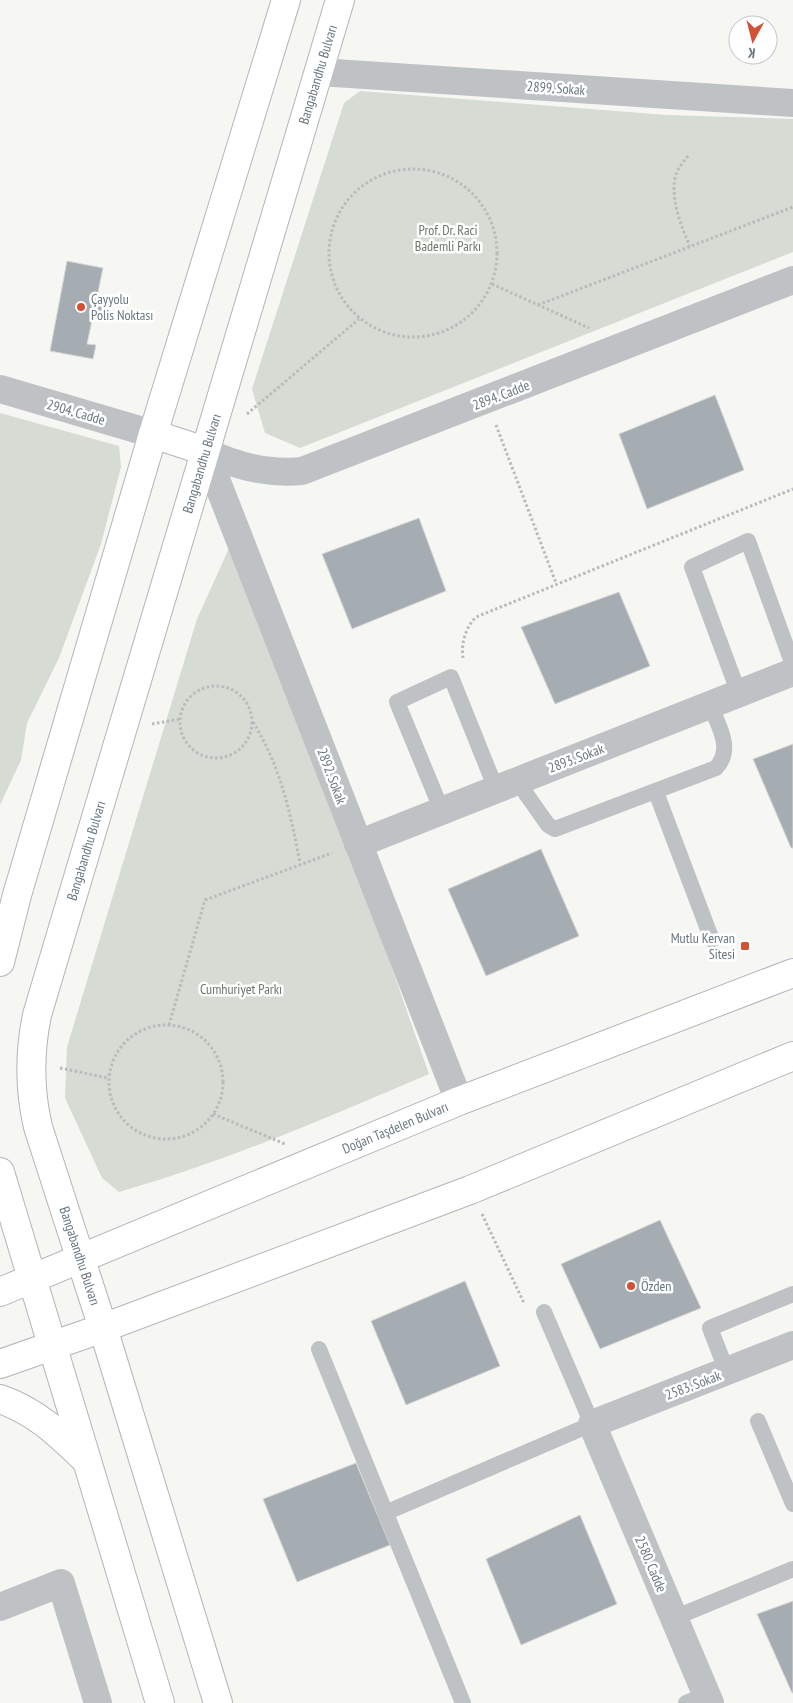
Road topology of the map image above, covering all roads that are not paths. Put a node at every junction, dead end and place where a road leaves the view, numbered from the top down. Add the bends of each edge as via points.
1 (286, 0) edge
2 (340, 0) edge
3 (319, 72) junction
4 (793, 103) edge
5 (793, 280) edge
6 (0, 389) edge
7 (153, 434) junction
8 (205, 451) junction
9 (793, 665) edge
10 (793, 672) edge
11 (739, 694) junction
12 (710, 705) junction
13 (507, 785) junction
14 (656, 792) junction
15 (442, 811) junction
16 (358, 844) junction
17 (9, 902) edge
18 (712, 940) dead end
19 (0, 962) edge
20 (793, 973) edge
21 (793, 1056) edge
22 (459, 1101) junction
23 (0, 1172) edge
24 (80, 1256) junction
25 (32, 1278) junction
26 (0, 1292) edge
27 (793, 1294) edge
28 (544, 1312) road end
29 (103, 1328) junction
30 (53, 1345) junction
31 (793, 1345) edge
32 (319, 1349) dead end
33 (0, 1364) edge
34 (727, 1372) junction
35 (0, 1399) edge
36 (758, 1421) dead end
37 (592, 1424) junction
38 (87, 1461) junction
39 (793, 1504) edge
40 (386, 1513) junction
41 (793, 1569) edge
42 (0, 1607) edge
43 (674, 1618) junction
44 (701, 1700) edge
45 (98, 1703) edge
46 (160, 1703) edge
47 (218, 1703) edge
48 (463, 1703) edge

1 - 7 main road
2 - 3 main road, Bangabandhu Bulvarı
3 - 4 street, 2899. Sokak
3 - 8 main road, Bangabandhu Bulvarı
5 - 8 street, 2894. Cadde via 302,470 288,472 256,468
6 - 7 street, 2904. Cadde
7 - 8 main road
7 - 17 main road
8 - 16 street, 2892. Sokak
8 - 24 main road, Bangabandhu Bulvarı via 37,1015 30,1062 33,1106
9 - 11 lane via 748,542 692,567
10 - 11 street, 2893. Sokak
11 - 12 street, 2893. Sokak
12 - 13 street, 2893. Sokak
12 - 14 lane via 726,748 721,762 716,768
13 - 14 lane via 548,825 556,828
13 - 15 street, 2893. Sokak
13 - 15 lane via 451,677 398,702
14 - 18 lane
15 - 16 street, 2893. Sokak
16 - 22 street, 2892. Sokak
17 - 19 main road
20 - 22 main road, Doğan Taşdelen Bulvarı
21 - 29 main road via 470,1190
22 - 24 main road, Doğan Taşdelen Bulvarı
23 - 25 main road
24 - 25 main road, Doğan Taşdelen Bulvarı
24 - 29 main road, Bangabandhu Bulvarı
25 - 26 main road, Doğan Taşdelen Bulvarı
25 - 30 main road
27 - 34 lane via 710,1328
28 - 37 lane
29 - 30 main road
29 - 47 main road, Bangabandhu Bulvarı
30 - 33 main road
30 - 38 main road
31 - 34 street, 2583. Sokak
32 - 40 lane
34 - 37 street, 2583. Sokak
35 - 38 main road via 22,1407 44,1422
36 - 39 lane
37 - 40 lane
37 - 43 street, 2580. Cadde
38 - 46 main road
40 - 48 lane
41 - 43 lane
42 - 45 street via 60,1583
43 - 44 street, 2580. Cadde

